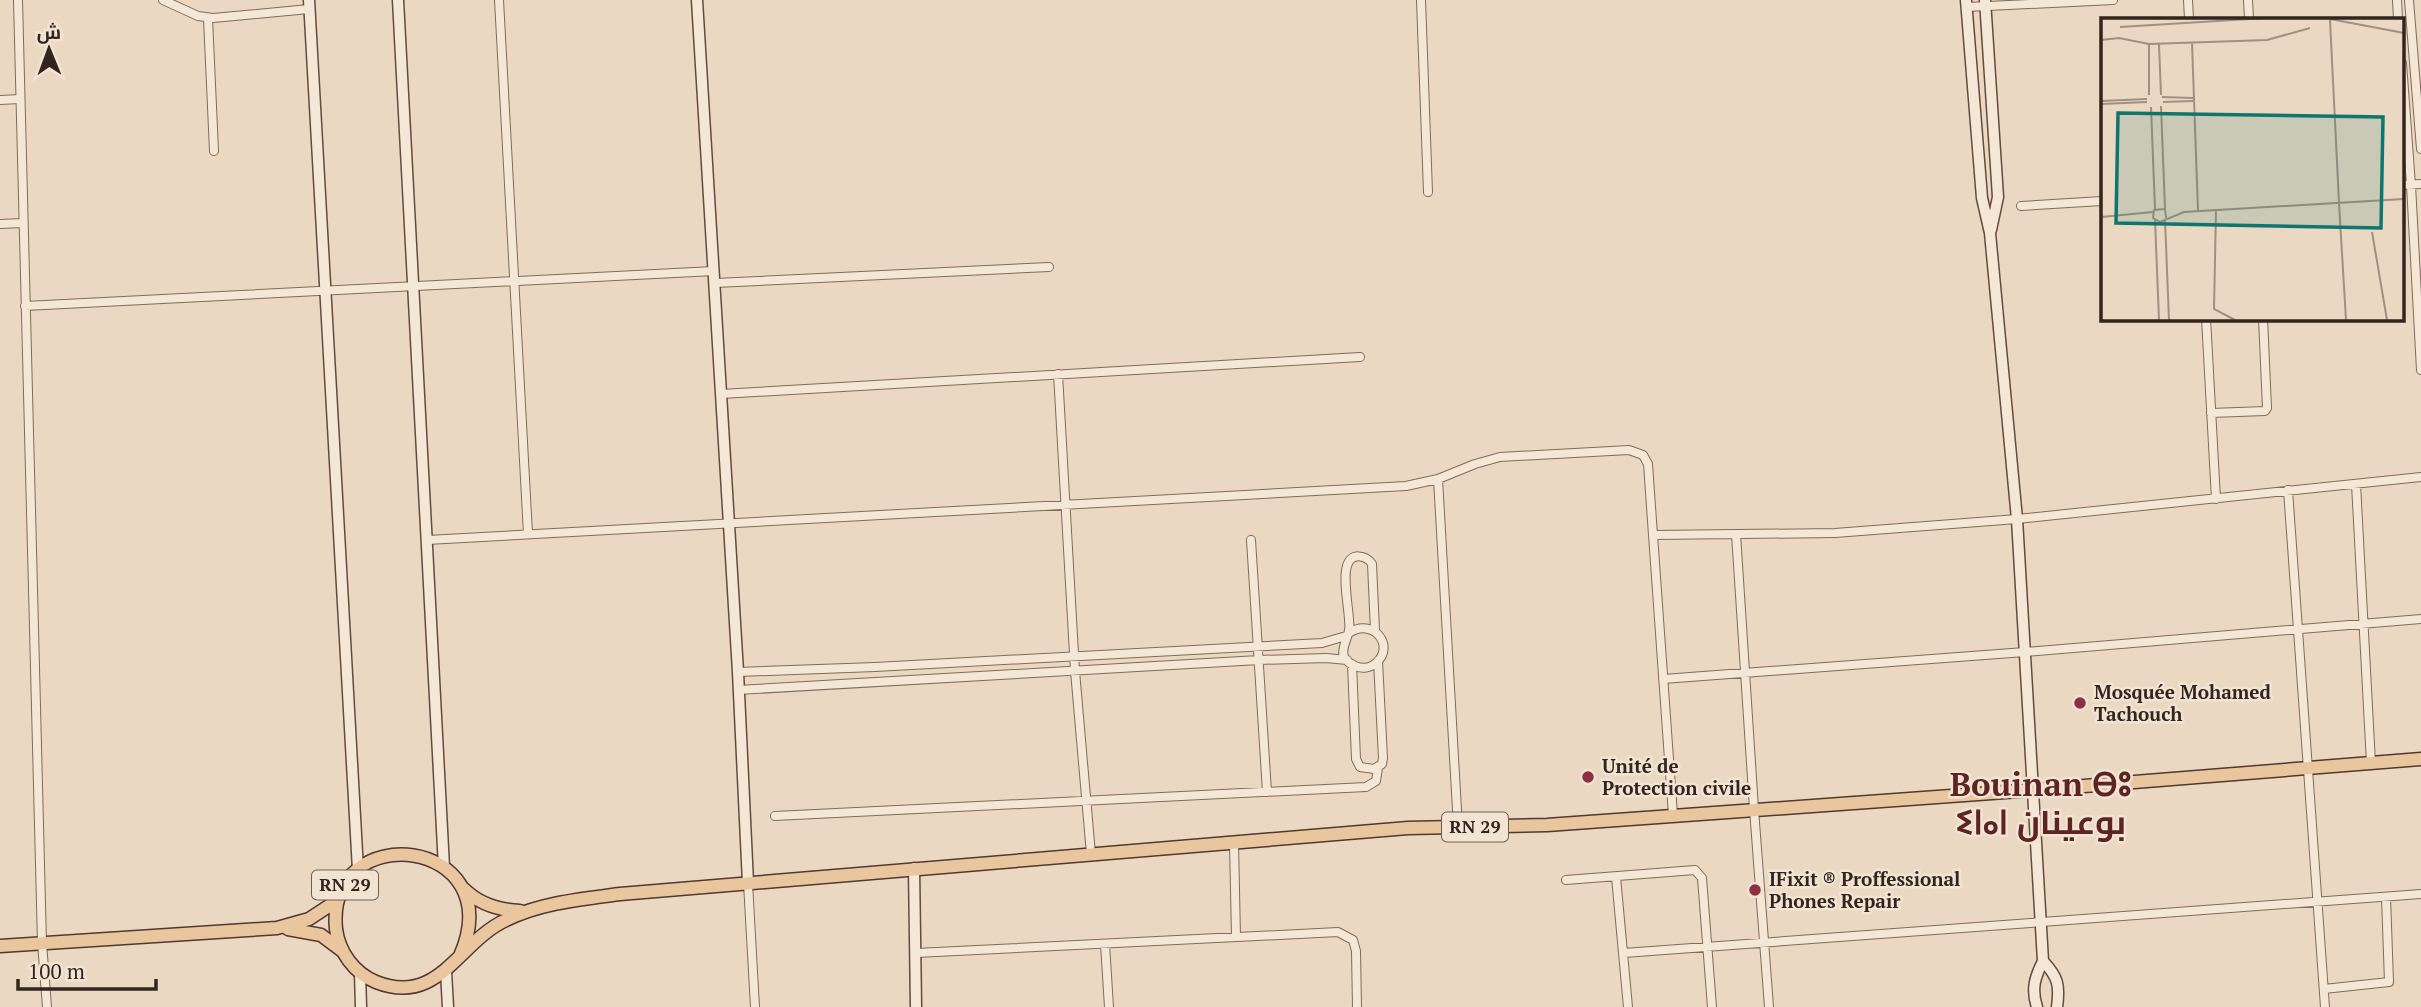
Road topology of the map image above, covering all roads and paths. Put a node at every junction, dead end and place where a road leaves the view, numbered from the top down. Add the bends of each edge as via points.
1 (18, 0) edge
2 (163, 0) edge
3 (398, 0) edge
4 (499, 0) edge
5 (697, 0) edge
6 (1421, 0) edge
7 (2113, 0) edge
8 (2188, 0) edge
9 (2248, 0) edge
10 (2397, 0) edge
11 (2409, 0) edge
12 (1985, 3) edge
13 (1967, 4) edge
14 (309, 5) edge
15 (208, 18) junction
16 (2189, 18) edge
17 (2249, 18) edge
18 (2398, 18) edge
19 (2404, 90) edge
20 (20, 99) junction
21 (0, 100) edge
22 (2421, 149) edge
23 (214, 151) dead end
24 (2411, 185) edge
25 (1428, 192) dead end
26 (2101, 201) edge
27 (2021, 206) dead end
28 (22, 223) junction
29 (0, 224) edge
30 (1990, 233) junction
31 (1049, 267) dead end
32 (714, 271) junction
33 (514, 281) junction
34 (715, 283) junction
35 (414, 286) junction
36 (325, 291) junction
37 (25, 306) junction
38 (2206, 320) edge
39 (2263, 320) edge
40 (1360, 357) dead end
41 (2421, 370) edge
42 (1058, 374) junction
43 (721, 394) junction
44 (2211, 413) junction
45 (2421, 477) edge
46 (1438, 479) junction
47 (2356, 484) junction
48 (2288, 490) junction
49 (2216, 499) junction
50 (1066, 504) junction
51 (2017, 519) junction
52 (729, 522) junction
53 (528, 534) junction
54 (1736, 534) junction
55 (1653, 535) junction
56 (428, 540) junction
57 (1251, 540) dead end
58 (2421, 619) edge
59 (2364, 624) junction
60 (2298, 629) junction
61 (1375, 631) junction
62 (1348, 634) junction
63 (1258, 646) junction
64 (2025, 652) junction
65 (1074, 656) junction
66 (1259, 660) junction
67 (1378, 661) junction
68 (1350, 662) junction
69 (876, 667) junction
70 (1075, 671) junction
71 (738, 672) junction
72 (1745, 673) junction
73 (1663, 679) junction
74 (876, 684) junction
75 (738, 690) junction
76 (2421, 759) edge
77 (2371, 763) junction
78 (2308, 767) junction
79 (1378, 768) junction
80 (2034, 790) junction
81 (1267, 792) junction
82 (1086, 801) junction
83 (1754, 810) junction
84 (1673, 815) junction
85 (775, 816) dead end
86 (1458, 827) junction
87 (1234, 843) junction
88 (1091, 854) junction
89 (444, 867) junction
90 (915, 868) junction
91 (358, 870) junction
92 (1616, 877) junction
93 (1566, 880) dead end
94 (748, 883) junction
95 (459, 884) junction
96 (2421, 894) edge
97 (2386, 897) junction
98 (338, 900) junction
99 (2318, 903) junction
100 (531, 911) junction
101 (2041, 922) junction
102 (277, 928) junction
103 (1236, 937) junction
104 (1765, 941) junction
105 (43, 943) junction
106 (1105, 944) junction
107 (0, 946) edge
108 (1708, 947) junction
109 (343, 953) junction
110 (916, 953) junction
111 (1624, 953) junction
112 (460, 956) junction
113 (2043, 961) junction
114 (446, 971) junction
115 (360, 972) junction
116 (2324, 989) junction
117 (47, 1007) edge
118 (361, 1007) edge
119 (448, 1007) edge
120 (755, 1007) edge
121 (916, 1007) edge
122 (1109, 1007) edge
123 (1357, 1007) edge
124 (1628, 1007) edge
125 (1712, 1007) edge
126 (1769, 1007) edge
127 (2037, 1007) edge
128 (2057, 1007) edge
129 (2325, 1007) edge

1 - 20 street
2 - 15 street
3 - 35 main road
4 - 33 street
5 - 32 main road
6 - 25 street
7 - 12 street
8 - 16 street
9 - 17 street
10 - 18 street
11 - 22 street
12 - 13 street
12 - 30 main road via 1998,197
13 - 30 main road via 1982,198
14 - 15 street
14 - 36 main road
15 - 23 street
19 - 24 street
20 - 21 street
20 - 28 street
24 - 41 street
26 - 27 street
28 - 29 street
28 - 37 street
30 - 51 main road
31 - 34 street
32 - 33 street
32 - 34 main road
33 - 35 street
33 - 53 street
34 - 43 main road
35 - 36 street
35 - 56 main road
36 - 37 street
36 - 91 main road
37 - 105 street
38 - 44 street
39 - 44 street via 2267,408
40 - 42 street
42 - 43 street
42 - 50 street
43 - 52 main road
44 - 49 street
45 - 47 street
46 - 50 street via 1406,486
46 - 55 street via 1500,457 1634,450 1648,464
46 - 86 street
47 - 48 street
47 - 59 street
48 - 49 street
48 - 60 street
49 - 51 street
50 - 52 street
50 - 65 street
51 - 54 street via 1835,533
51 - 64 main road
52 - 53 street
52 - 71 main road
53 - 56 street
54 - 55 street
54 - 72 street
55 - 73 street
56 - 89 main road
57 - 63 street
58 - 59 street
59 - 60 street
59 - 77 street
60 - 64 street
60 - 78 street
61 - 62 street via 1362,627
61 - 62 street via 1372,565 1359,556 1346,567
61 - 67 street via 1383,642
62 - 63 street via 1322,643
62 - 68 street via 1343,648
63 - 65 street
63 - 66 street
64 - 72 street
64 - 80 main road
65 - 69 street
65 - 70 street
66 - 68 street
66 - 70 street
66 - 81 street
67 - 68 street via 1366,668
67 - 79 street via 1383,758
68 - 79 street via 1356,759 1360,767
69 - 71 street
69 - 74 street
70 - 74 street
70 - 82 street
71 - 75 main road
72 - 73 street
72 - 83 street
73 - 84 street
74 - 75 street
75 - 94 main road
76 - 77 main road, RN 29
77 - 78 main road, RN 29
78 - 80 main road, RN 29
78 - 99 street
79 - 81 street via 1376,781 1366,787
80 - 83 main road, RN 29
80 - 101 main road
81 - 82 street
82 - 85 street
82 - 88 street
83 - 84 main road, RN 29
83 - 104 street
84 - 86 main road, RN 29
86 - 87 main road, RN 29
87 - 88 main road, RN 29
87 - 103 street
88 - 90 main road, RN 29
89 - 91 main road, RN 29 via 400,853 385,855
89 - 95 main road, RN 29
90 - 94 main road, RN 29
90 - 110 main road
91 - 98 main road, RN 29
92 - 93 street
92 - 108 street via 1699,873
92 - 111 street
94 - 100 main road, RN 29 via 599,897
94 - 120 street
95 - 100 main road, RN 29 via 491,906
95 - 112 main road, RN 29 via 470,919
96 - 97 street
97 - 99 street
97 - 116 street via 2389,982
98 - 102 main road, RN 29 via 309,919
98 - 109 main road, RN 29 via 335,918
99 - 101 street
99 - 116 street
100 - 112 main road, RN 29 via 492,927
101 - 104 street
101 - 113 main road
102 - 105 main road, RN 29
102 - 109 main road, RN 29 via 321,935
103 - 106 street
103 - 123 street via 1338,932 1349,936 1356,951
104 - 108 street
104 - 126 street
105 - 107 main road, RN 29
105 - 117 street
106 - 110 street
106 - 122 street
108 - 111 street
108 - 125 street
109 - 115 main road, RN 29
110 - 121 main road
111 - 124 street
112 - 114 main road, RN 29
113 - 127 main road via 2035,977
113 - 128 main road via 2056,974
114 - 115 main road, RN 29 via 433,980 403,987 388,986
114 - 119 main road
115 - 118 main road
116 - 129 street

